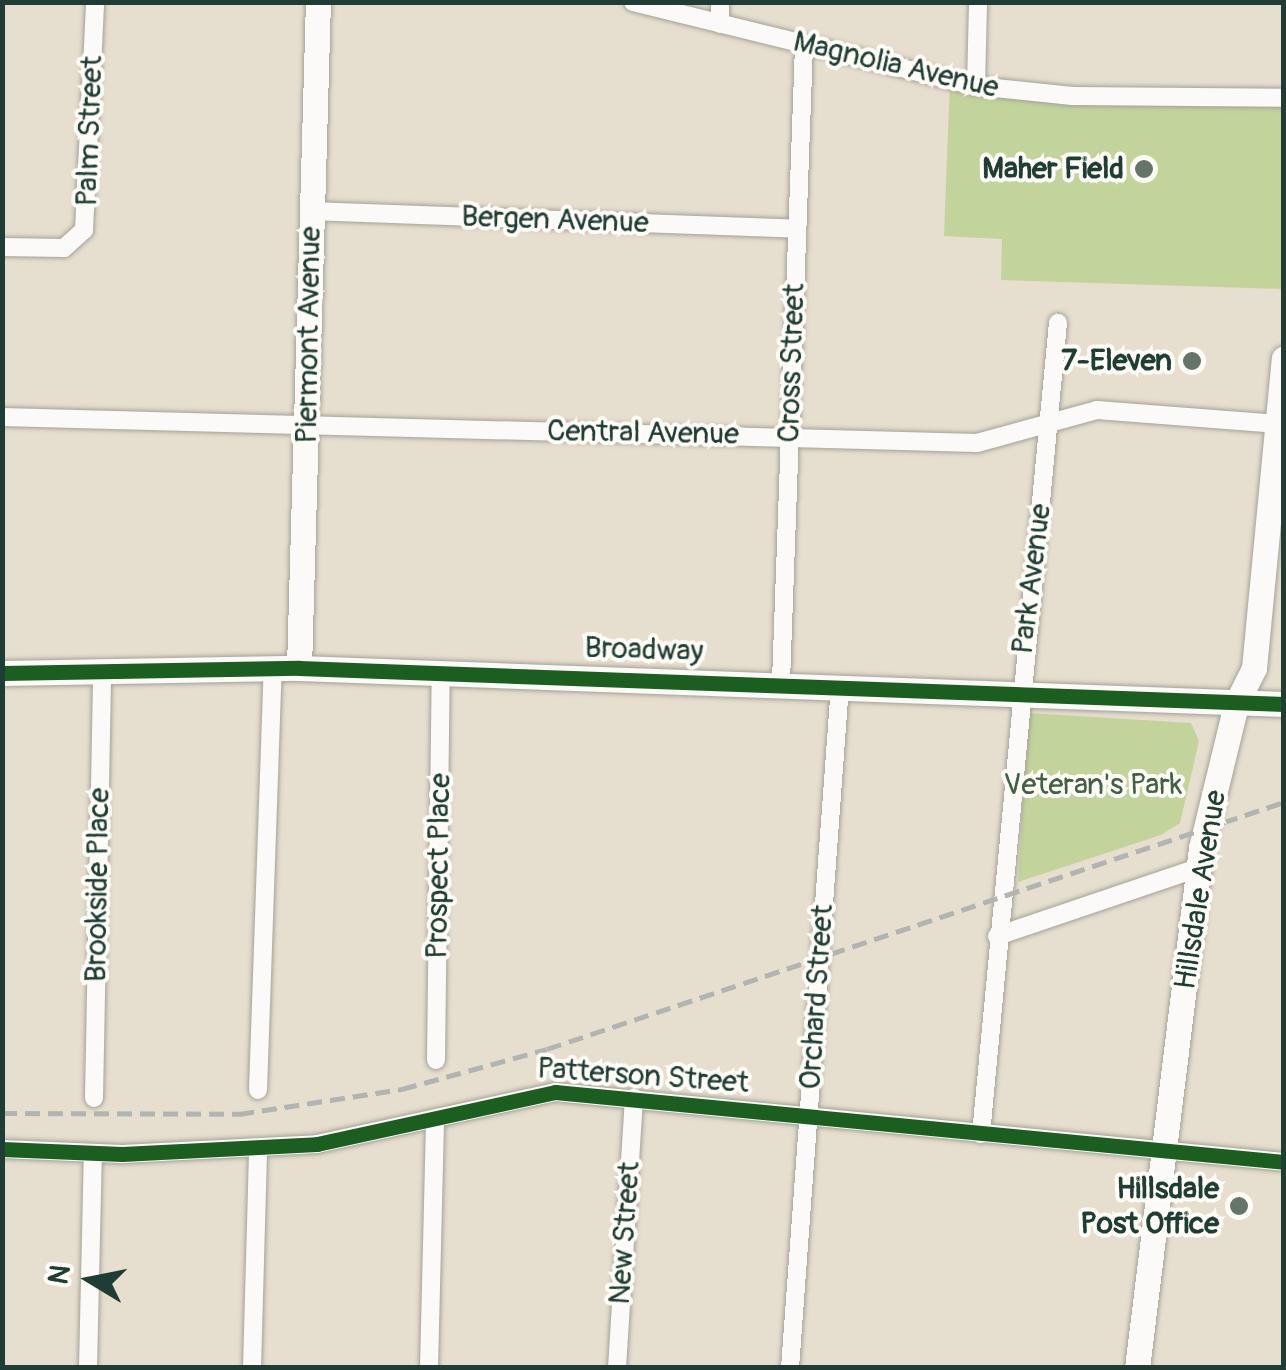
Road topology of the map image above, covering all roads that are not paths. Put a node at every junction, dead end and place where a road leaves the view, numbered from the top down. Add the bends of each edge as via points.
1 (94, 2) edge
2 (318, 2) edge
3 (633, 2) edge
4 (720, 2) edge
5 (978, 2) edge
6 (720, 24) junction
7 (804, 45) junction
8 (976, 86) junction
9 (1284, 98) edge
10 (312, 211) junction
11 (797, 228) junction
12 (2, 247) edge
13 (1058, 323) dead end
14 (1284, 358) edge
15 (2, 417) edge
16 (1051, 418) junction
17 (1278, 424) junction
18 (307, 426) junction
19 (790, 436) junction
20 (286, 668) junction
21 (102, 672) junction
22 (441, 672) junction
23 (2, 674) edge
24 (780, 682) junction
25 (840, 686) junction
26 (1018, 698) junction
27 (1236, 704) junction
28 (1284, 704) edge
29 (1198, 868) junction
30 (997, 936) junction
31 (436, 1060) dead end
32 (258, 1090) dead end
33 (94, 1098) dead end
34 (634, 1098) junction
35 (810, 1115) junction
36 (434, 1122) junction
37 (981, 1134) junction
38 (2, 1149) edge
39 (258, 1150) junction
40 (1168, 1151) junction
41 (93, 1154) junction
42 (1284, 1162) edge
43 (88, 1368) edge
44 (252, 1368) edge
45 (429, 1368) edge
46 (617, 1368) edge
47 (790, 1368) edge
48 (1137, 1368) edge

1 - 12 street, Palm Street via 84,230 64,248
2 - 10 street, Piermont Avenue
3 - 6 street, Magnolia Avenue
4 - 6 street
5 - 8 street
6 - 7 street, Magnolia Avenue
7 - 8 street, Magnolia Avenue
7 - 11 street, Cross Street
8 - 9 street, Magnolia Avenue via 1072,96
10 - 11 street, Bergen Avenue
10 - 18 street, Piermont Avenue
11 - 19 street, Cross Street
13 - 16 street, Park Avenue
14 - 17 street, Hillsdale Avenue
15 - 18 street, Central Avenue
16 - 17 street, Central Avenue via 1122,411
16 - 19 street, Central Avenue via 1016,436 977,443
16 - 26 street, Park Avenue
17 - 27 street, Hillsdale Avenue via 1254,668
18 - 19 street, Central Avenue
18 - 20 street, Piermont Avenue
19 - 24 street, Cross Street
20 - 21 street, Broadway
20 - 22 street, Broadway
20 - 32 street, Piermont Avenue
21 - 23 street, Broadway
21 - 33 street, Brookside Place
22 - 24 street, Broadway
22 - 31 street, Prospect Place
24 - 25 street, Broadway
25 - 26 street, Broadway
25 - 35 street, Orchard Street
26 - 27 street, Broadway
26 - 30 street, Park Avenue
27 - 28 street, Broadway
27 - 29 street, Hillsdale Avenue
29 - 30 street
29 - 40 street, Hillsdale Avenue
30 - 37 street, Park Avenue
34 - 35 street, Patterson Street
34 - 36 street, Patterson Street via 525,1094
34 - 46 street, New Street
35 - 37 street, Patterson Street
35 - 47 street, Orchard Street
36 - 39 street, Patterson Street
36 - 45 street
37 - 40 street, Patterson Street
38 - 41 street, Patterson Street
39 - 41 street, Patterson Street
39 - 44 street
40 - 42 street, Patterson Street
40 - 48 street, Hillsdale Avenue
41 - 43 street

